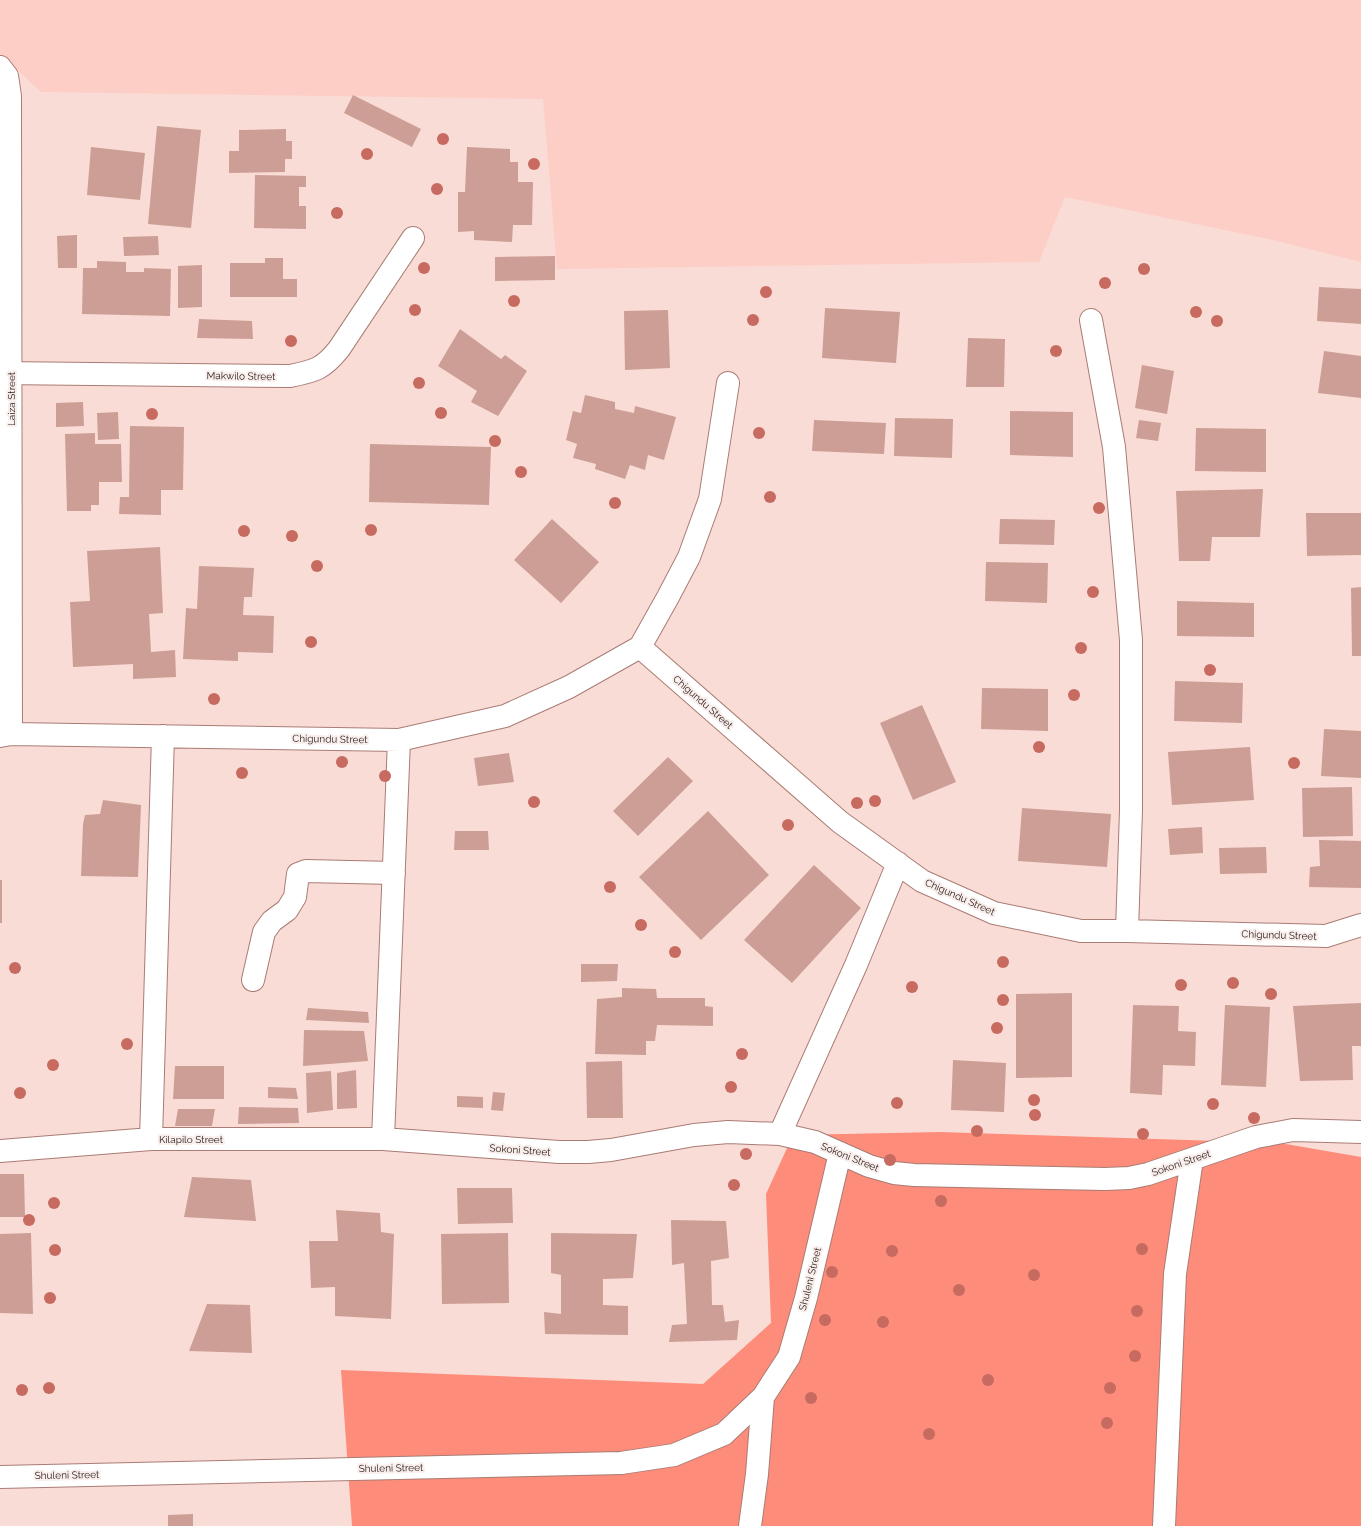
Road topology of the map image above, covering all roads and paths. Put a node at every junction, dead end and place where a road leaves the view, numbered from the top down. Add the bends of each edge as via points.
1 (0, 67) edge
2 (413, 238) dead end
3 (1091, 320) dead end
4 (5, 373) edge
5 (728, 383) dead end
6 (640, 647) junction
7 (6, 735) edge
8 (164, 736) junction
9 (399, 740) junction
10 (898, 863) junction
11 (394, 873) junction
12 (1361, 925) edge
13 (1127, 931) junction
14 (253, 980) dead end
15 (1361, 1132) edge
16 (780, 1134) junction
17 (383, 1139) junction
18 (151, 1140) junction
19 (0, 1151) edge
20 (840, 1153) junction
21 (1192, 1159) junction
22 (763, 1397) junction
23 (0, 1477) edge
24 (750, 1526) edge
25 (1164, 1526) edge

1 - 4 street, Laiza Street via 7,76 10,96
2 - 4 street, Makwilo Street via 339,349 328,363 314,372 290,376
3 - 13 street via 1114,447 1131,640 1131,810
4 - 7 street, Laiza Street
5 - 6 street via 710,499 689,557
6 - 9 street, Chigundu Street via 569,687 505,716
6 - 10 street, Chigundu Street via 840,822
7 - 8 street, Chigundu Street
8 - 9 street, Chigundu Street
8 - 18 street
9 - 11 street
10 - 13 street, Chigundu Street via 922,880 994,914 1081,931
10 - 16 street via 856,965
11 - 14 street via 306,871 298,874 295,896 287,910 272,921 264,932
11 - 17 street
12 - 13 street, Chigundu Street via 1326,936
15 - 21 street, Sokoni Street via 1293,1130 1256,1137
16 - 17 street, Sokoni Street via 728,1132 588,1152
16 - 20 street, Sokoni Street via 815,1142
17 - 18 street, Kilapilo Street
18 - 19 street, Kilapilo Street
20 - 21 street, Sokoni Street via 869,1166 914,1175 1105,1179 1148,1174
20 - 22 street, Shuleni Street via 806,1298 789,1357
21 - 25 street via 1174,1274
22 - 23 street, Shuleni Street via 724,1434 674,1455 621,1464
22 - 24 street, Shuleni Street

